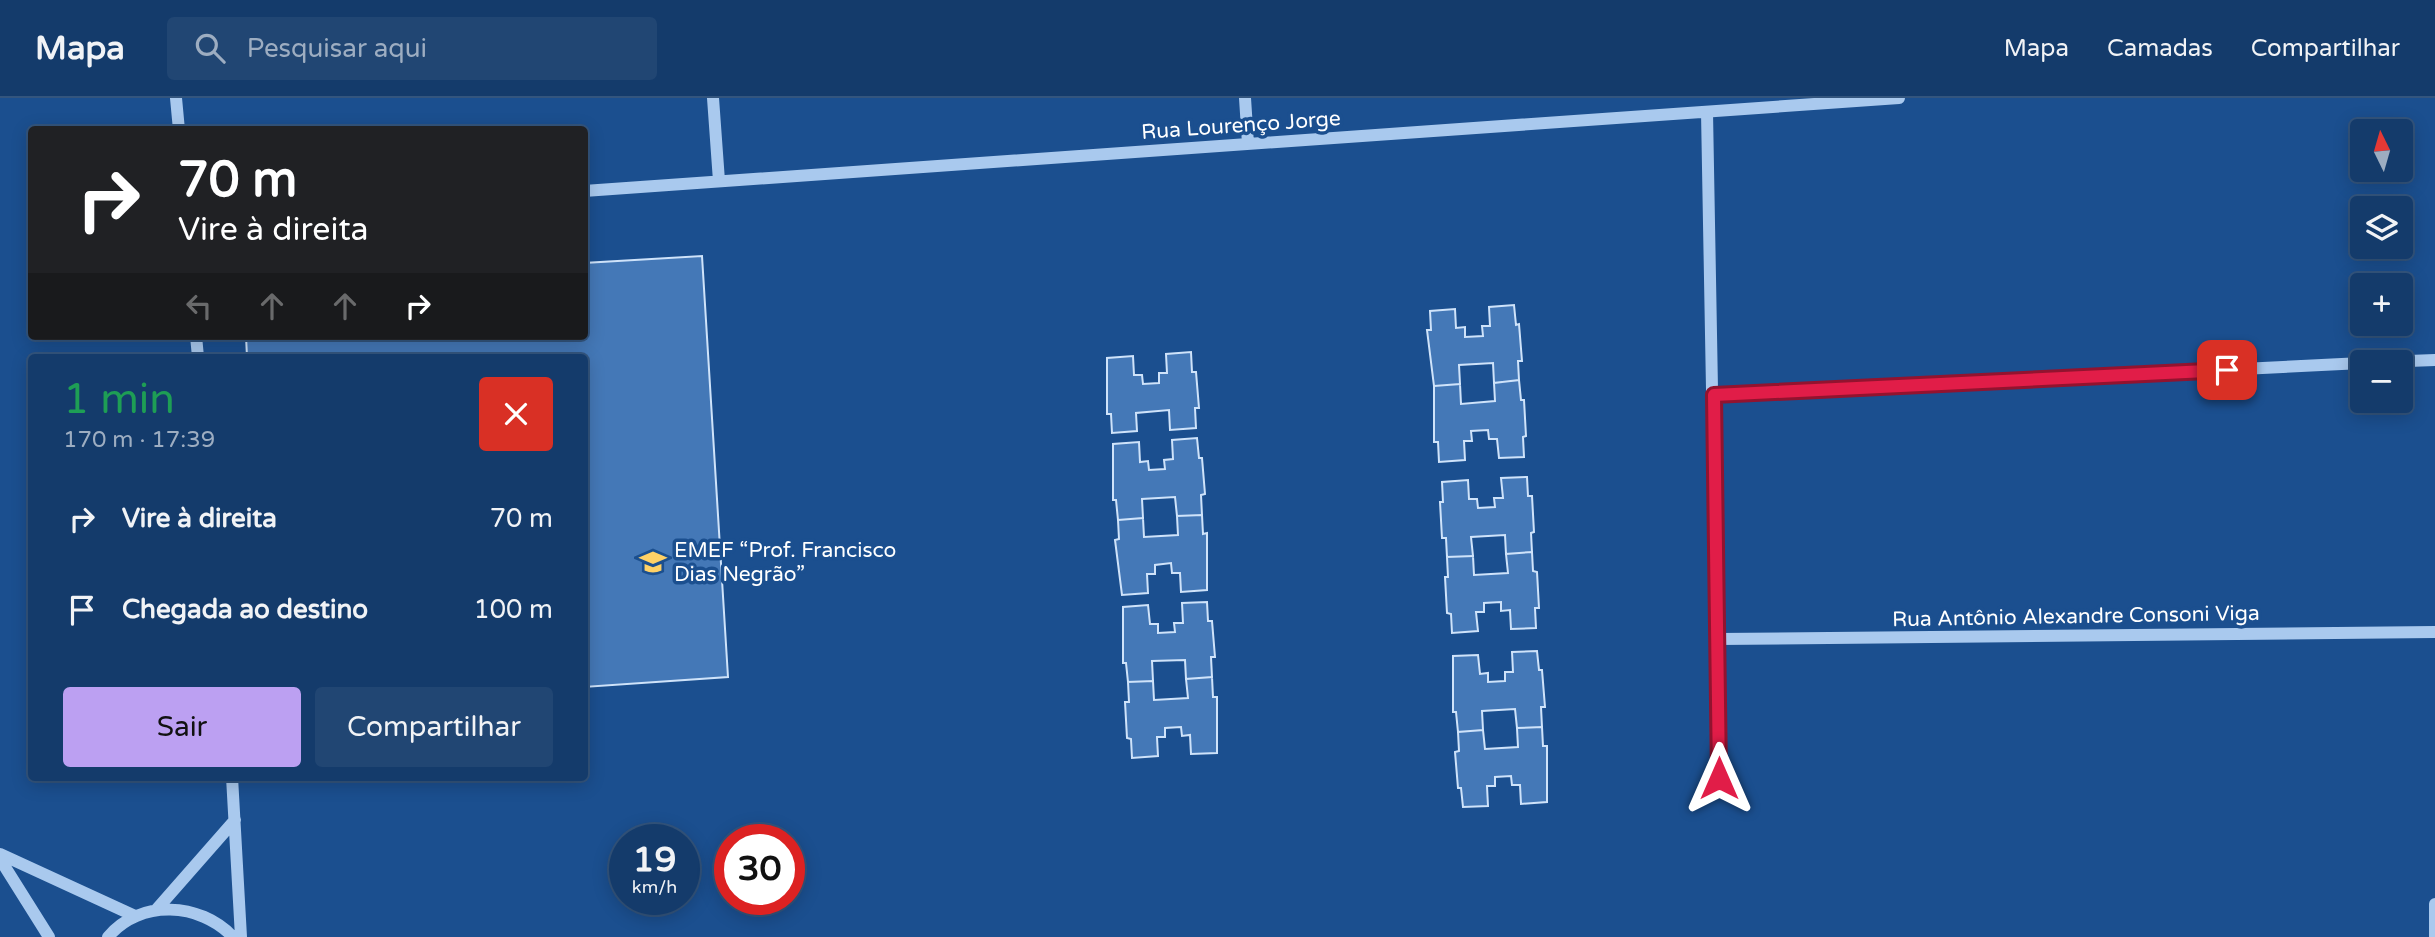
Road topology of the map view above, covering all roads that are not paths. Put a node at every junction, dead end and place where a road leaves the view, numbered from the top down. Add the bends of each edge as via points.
1 (176, 98) edge
2 (713, 98) edge
3 (1245, 98) edge
4 (1899, 98) edge
5 (1775, 102) edge
6 (1707, 112) junction
7 (179, 126) edge
8 (1248, 144) junction
9 (719, 181) junction
10 (588, 191) edge
11 (2435, 360) edge
12 (2413, 361) edge
13 (2350, 364) edge
14 (1714, 395) junction
15 (2435, 632) edge
16 (1718, 639) junction
17 (1719, 778) dead end
18 (232, 781) edge
19 (236, 820) junction
20 (0, 854) edge
21 (0, 859) edge
22 (2434, 904) edge
23 (156, 910) junction
24 (135, 916) junction
25 (49, 937) edge
26 (108, 937) edge
27 (233, 937) edge
28 (241, 937) edge
29 (2435, 937) edge

1 - 7 street
2 - 9 street
3 - 8 street
4 - 5 street, Rua Lourenço Jorge
5 - 6 street, Rua Lourenço Jorge
6 - 8 street, Rua Lourenço Jorge
6 - 14 street
8 - 9 street, Rua Lourenço Jorge
9 - 10 street, Rua Lourenço Jorge
11 - 12 street
13 - 14 street
14 - 16 street
15 - 16 street, Rua Antônio Alexandre Consoni Viga
16 - 17 street
18 - 19 street
19 - 23 street
19 - 28 street
20 - 24 street
21 - 25 street
22 - 29 street
23 - 24 street
23 - 27 street via 201,914
24 - 26 street

